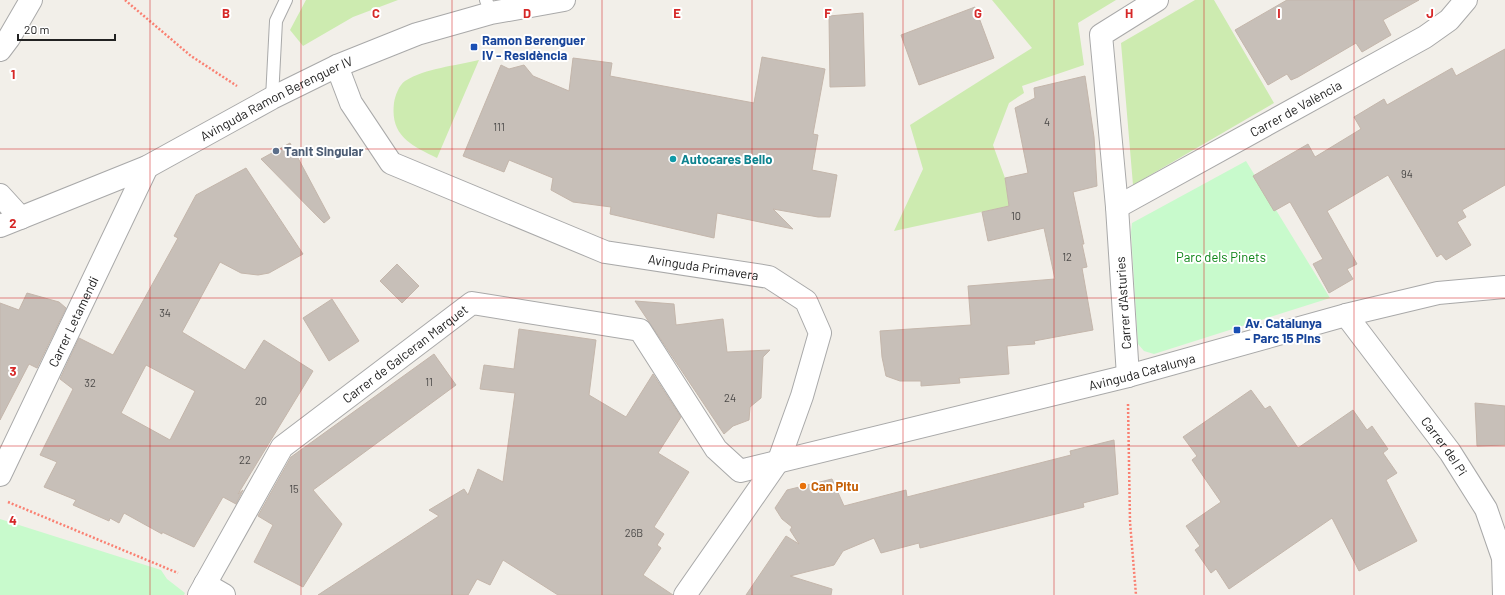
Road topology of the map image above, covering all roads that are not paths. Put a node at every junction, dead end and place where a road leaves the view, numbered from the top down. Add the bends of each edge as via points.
1 (30, 0) edge
2 (286, 0) edge
3 (564, 0) edge
4 (1157, 0) edge
5 (1466, 0) edge
6 (488, 7) edge
7 (0, 50) edge
8 (337, 66) junction
9 (264, 102) junction
10 (147, 167) junction
11 (0, 195) edge
12 (1117, 207) junction
13 (21, 218) junction
14 (0, 226) edge
15 (1505, 287) edge
16 (1346, 315) junction
17 (1128, 376) junction
18 (778, 460) junction
19 (0, 475) edge
20 (202, 590) edge
21 (224, 595) edge
22 (685, 595) edge
23 (1504, 595) edge

1 - 7 street
2 - 9 lane via 276,21
3 - 6 street, Avinguda Ramon Berenguer IV
4 - 12 street, Carrer d'Asturies via 1101,35
5 - 12 street, Carrer de València via 1449,20 1425,37
6 - 8 street, Avinguda Ramon Berenguer IV
8 - 9 street, Avinguda Ramon Berenguer IV
8 - 18 street, Avinguda Primavera via 351,103 391,163 605,252 769,277 806,302 820,333 802,396
9 - 10 street, Avinguda Ramon Berenguer IV
10 - 13 street, Avinguda Ramon Berenguer IV
10 - 19 street, Carrer Letamendi
11 - 13 street
12 - 17 street, Carrer d'Asturies
13 - 14 street, Avinguda Ramon Berenguer IV
15 - 16 street, Avinguda Catalunya via 1438,293
16 - 17 street, Avinguda Catalunya
16 - 23 street, Carrer del Pi via 1450,452 1486,509 1503,558
17 - 18 street, Avinguda Catalunya
18 - 20 street, Carrer de Galceran Marquet via 740,471 716,449 640,330 472,303 282,447
18 - 22 street, Avinguda Primavera
20 - 21 street

